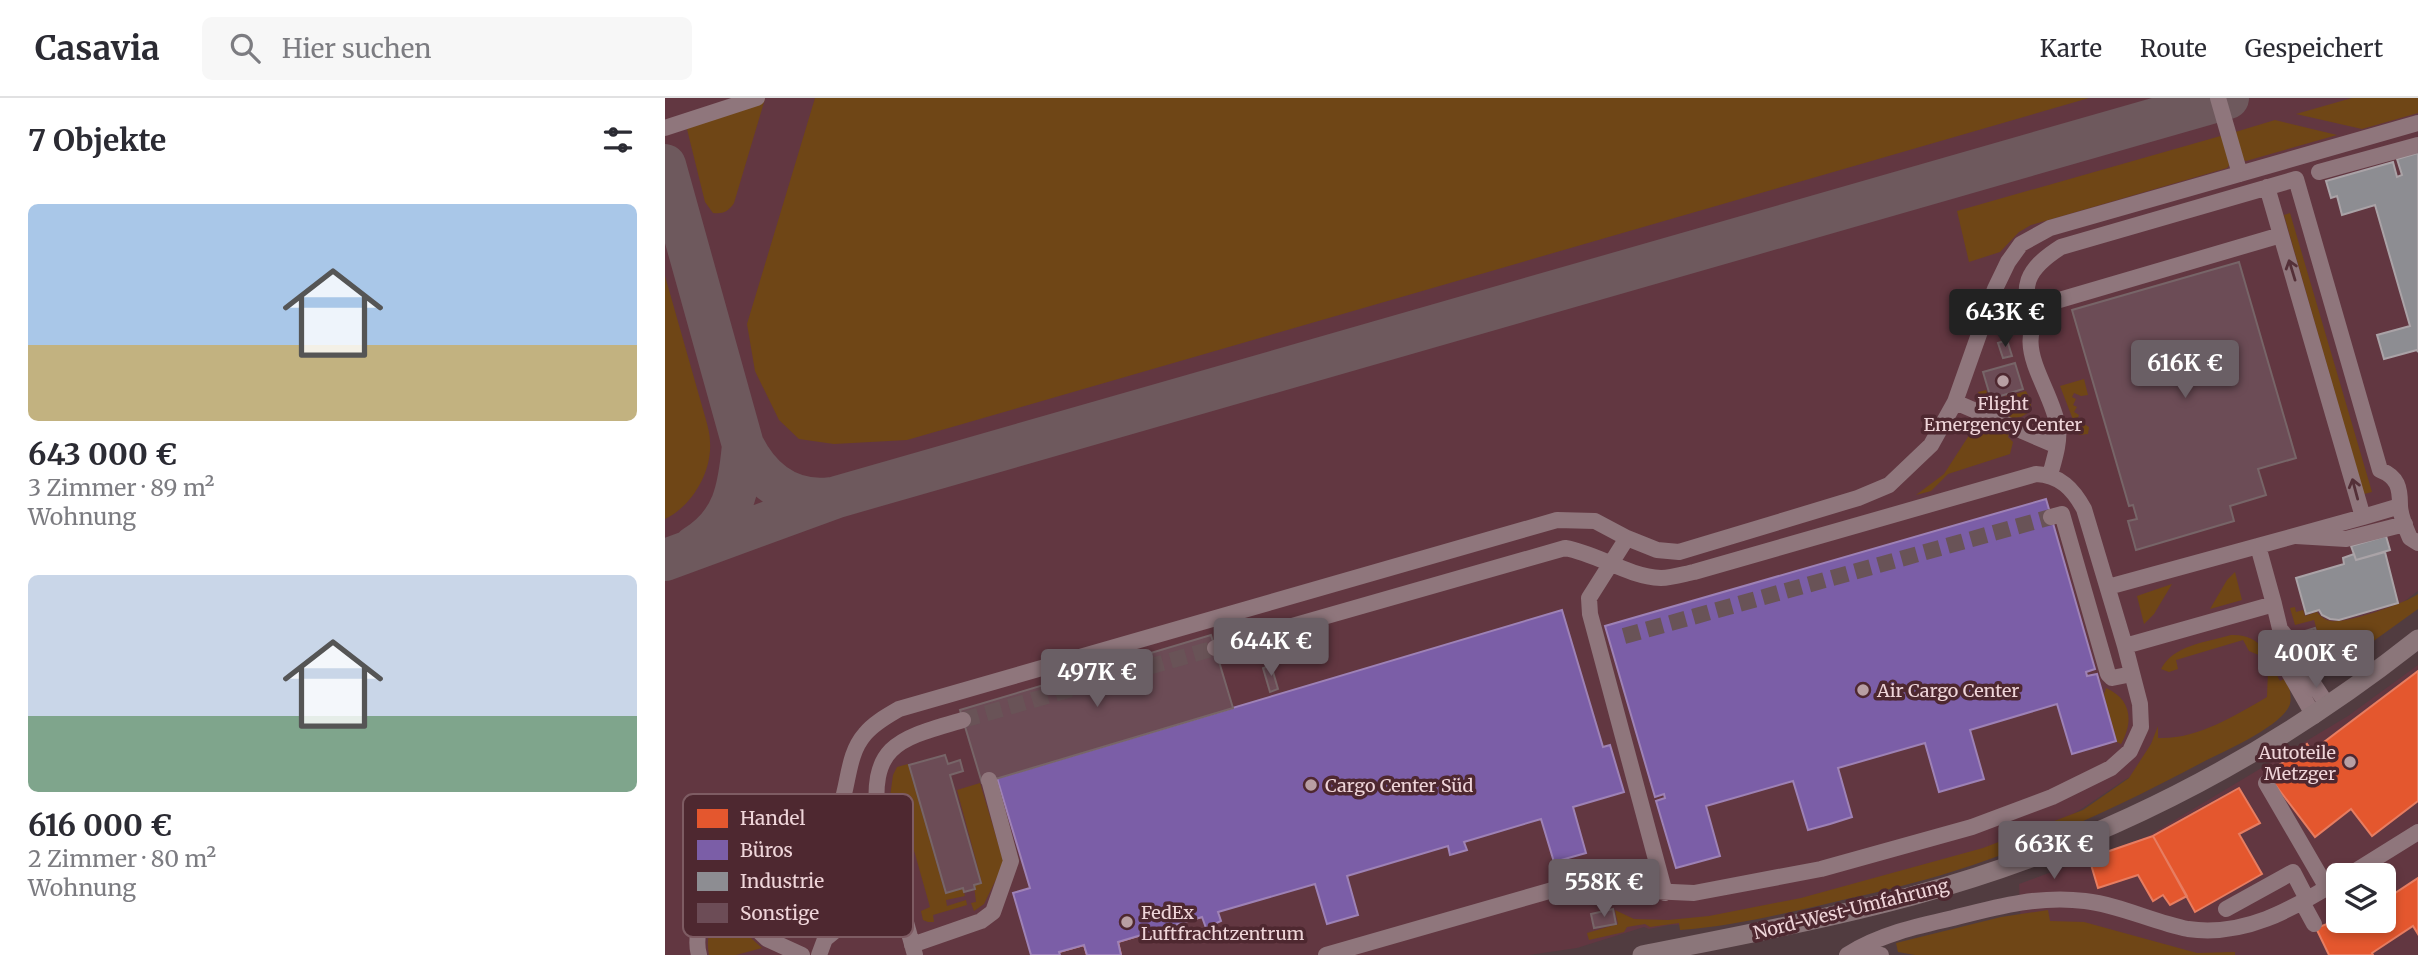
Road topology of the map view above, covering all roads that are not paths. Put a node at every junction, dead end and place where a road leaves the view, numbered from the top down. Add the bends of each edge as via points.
1 (757, 98) edge
2 (2218, 98) edge
3 (2418, 123) edge
4 (665, 128) edge
5 (2418, 145) edge
6 (2314, 153) junction
7 (2319, 172) junction
8 (2240, 174) junction
9 (2296, 179) junction
10 (2267, 187) junction
11 (2281, 235) junction
12 (2033, 326) junction
13 (1955, 402) junction
14 (2057, 446) junction
15 (2050, 475) junction
16 (2400, 506) junction
17 (2051, 517) dead end
18 (2363, 517) junction
19 (2405, 524) junction
20 (2295, 536) junction
21 (1626, 538) junction
22 (2418, 542) edge
23 (2258, 546) junction
24 (1609, 564) junction
25 (2108, 587) junction
26 (2274, 604) junction
27 (2418, 639) edge
28 (2125, 646) junction
29 (1215, 648) tunnel mouth
30 (2132, 674) junction
31 (2321, 711) junction
32 (963, 720) tunnel mouth
33 (989, 780) dead end
34 (2266, 783) dead end
35 (843, 794) edge
36 (876, 794) edge
37 (2416, 837) edge
38 (2370, 863) edge
39 (2326, 876) edge
40 (2326, 889) edge
41 (1665, 893) junction
42 (2305, 901) junction
43 (2226, 909) dead end
44 (2314, 924) dead end
45 (697, 937) edge
46 (765, 937) edge
47 (827, 937) edge
48 (913, 950) edge
49 (1850, 953) edge
50 (699, 955) edge
51 (802, 955) edge
52 (819, 955) edge
53 (1326, 955) edge
54 (1643, 955) edge
55 (1881, 955) edge

1 - 4 street
2 - 8 street
3 - 6 street
5 - 7 street
6 - 7 street
6 - 8 street
7 - 9 street
8 - 13 street via 2050,228 2021,244 1995,289
9 - 10 street
9 - 16 street via 2380,470 2397,481
10 - 11 street
10 - 12 street via 2061,247 2039,264 2026,284
11 - 12 street via 2056,301
18 -> 11 street
12 - 14 street via 2030,349 2058,427
13 - 14 street
13 - 21 street via 1931,446 1889,485 1858,498 1679,552 1657,550
14 - 15 street
15 - 24 street via 2036,474 1694,572 1664,578 1637,575
15 - 25 street via 2069,487 2084,509
16 - 18 street
16 - 19 street
17 - 30 street via 2062,514 2108,674 2112,678
18 - 20 street
19 - 20 street via 2346,539
19 - 22 street via 2410,538
20 - 23 street
21 - 24 street
21 - 35 street via 1595,521 1557,520 899,709 863,735
23 - 25 street
23 - 26 street
24 - 29 street via 1565,548
24 - 41 street via 1589,598 1590,614
25 - 28 street
26 - 28 street
26 - 31 street via 2280,629
27 - 31 main road, Nord-West-Umfahrung
28 - 30 street
30 - 41 street via 2141,727 2130,751 2111,768 2052,797 1972,827 1821,869 1694,893
31 - 54 main road, Nord-West-Umfahrung via 2151,808 2018,863 1863,909
32 - 36 street via 900,741 890,750 878,775
33 - 48 street via 1011,861 993,912
34 - 39 street
37 - 38 street
40 - 42 street
41 - 53 street via 1563,887
42 - 43 street via 2293,872
42 - 44 street
42 - 49 street via 2251,926 2202,931 2086,901 2030,901 1918,926
45 - 50 street
46 - 51 street
47 - 52 street
49 - 55 street

